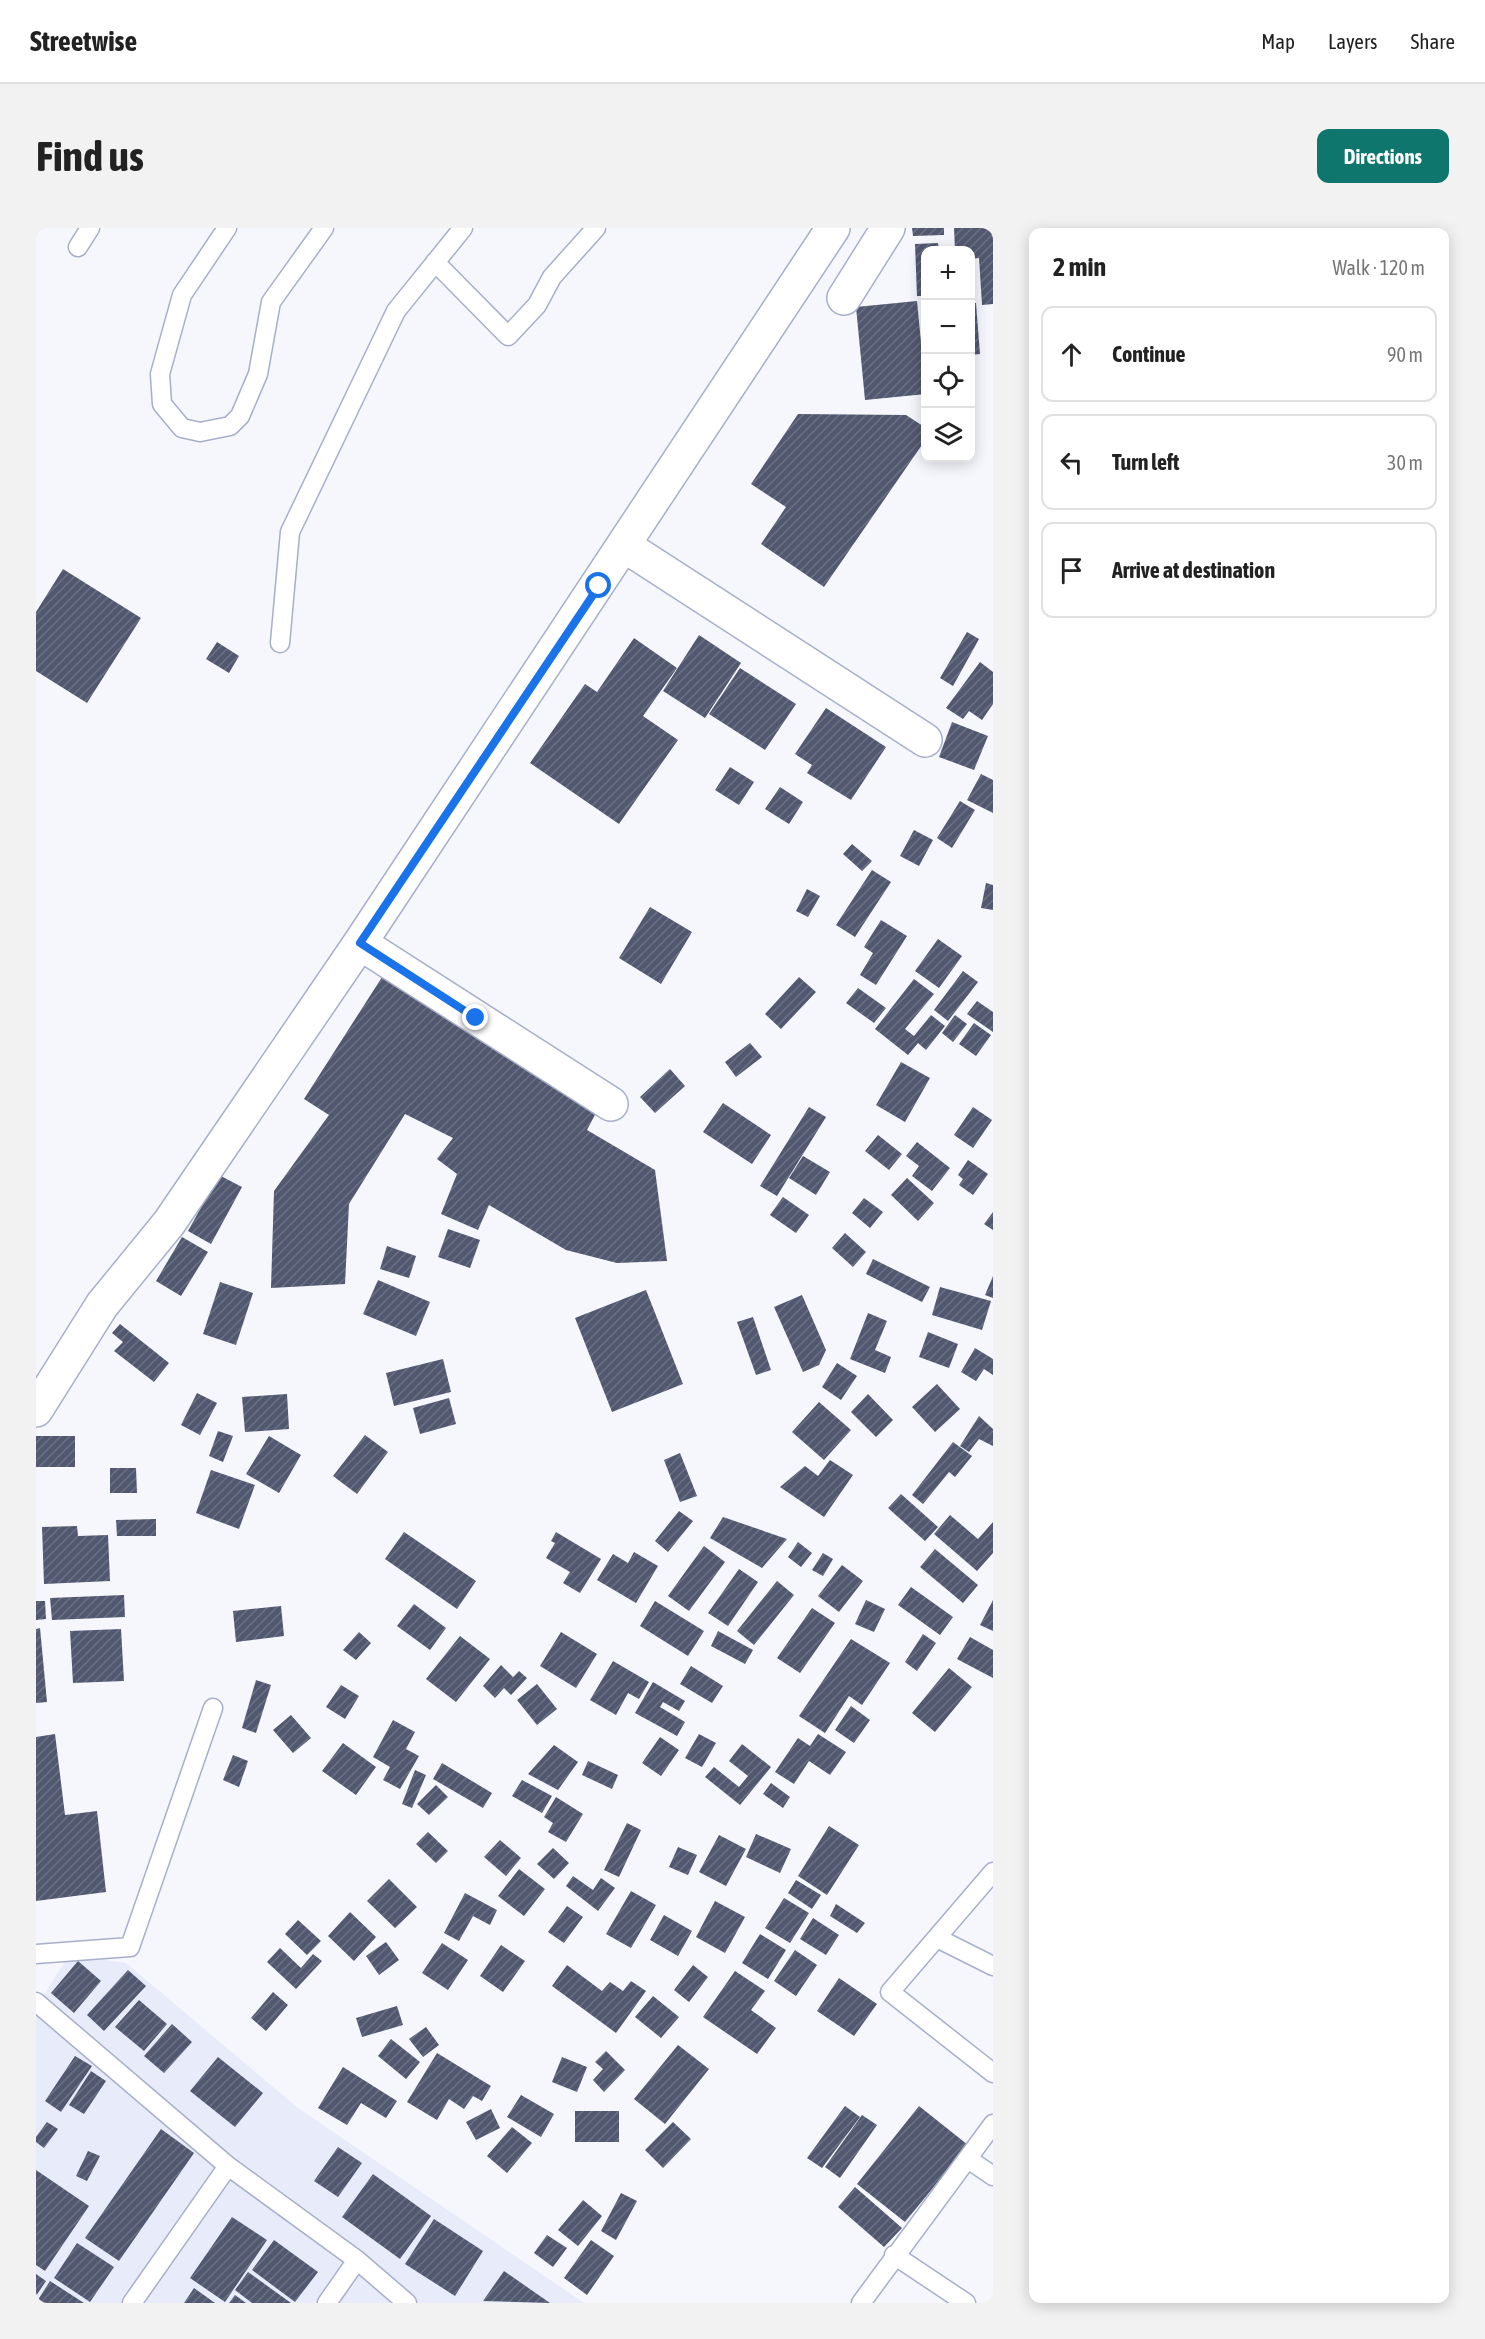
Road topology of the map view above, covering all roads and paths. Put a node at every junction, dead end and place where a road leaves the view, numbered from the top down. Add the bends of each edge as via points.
1 (90, 228) edge
2 (227, 228) edge
3 (324, 228) edge
4 (463, 228) edge
5 (596, 228) edge
6 (833, 228) edge
7 (888, 228) edge
8 (78, 247) dead end
9 (435, 262) junction
10 (844, 298) dead end
11 (626, 546) junction
12 (280, 643) dead end
13 (925, 740) dead end
14 (360, 943) junction
15 (611, 1104) dead end
16 (36, 1410) edge
17 (213, 1708) dead end
18 (993, 1872) edge
19 (937, 1938) junction
20 (36, 1954) edge
21 (993, 1966) edge
22 (36, 2002) edge
23 (993, 2073) edge
24 (993, 2124) edge
25 (968, 2159) junction
26 (228, 2166) junction
27 (993, 2176) edge
28 (894, 2255) junction
29 (357, 2260) junction
30 (132, 2303) edge
31 (327, 2303) edge
32 (407, 2303) edge
33 (861, 2303) edge
34 (966, 2303) edge

1 - 8 lane
2 - 3 lane via 183,295 160,374 162,404 182,428 200,432 230,426 240,416 258,374 271,302
4 - 9 lane
5 - 9 lane via 552,277 537,305 508,336
6 - 11 street
7 - 10 street
9 - 12 lane via 396,311 290,532
11 - 13 street
11 - 14 street
14 - 15 street
14 - 16 street via 169,1223 102,1305
17 - 20 lane via 130,1947
18 - 19 lane
19 - 21 lane
19 - 23 lane via 890,1992
22 - 26 lane
24 - 25 lane
25 - 27 lane
25 - 28 lane
26 - 29 lane
26 - 30 lane
28 - 33 lane
28 - 34 lane
29 - 31 lane
29 - 32 lane

